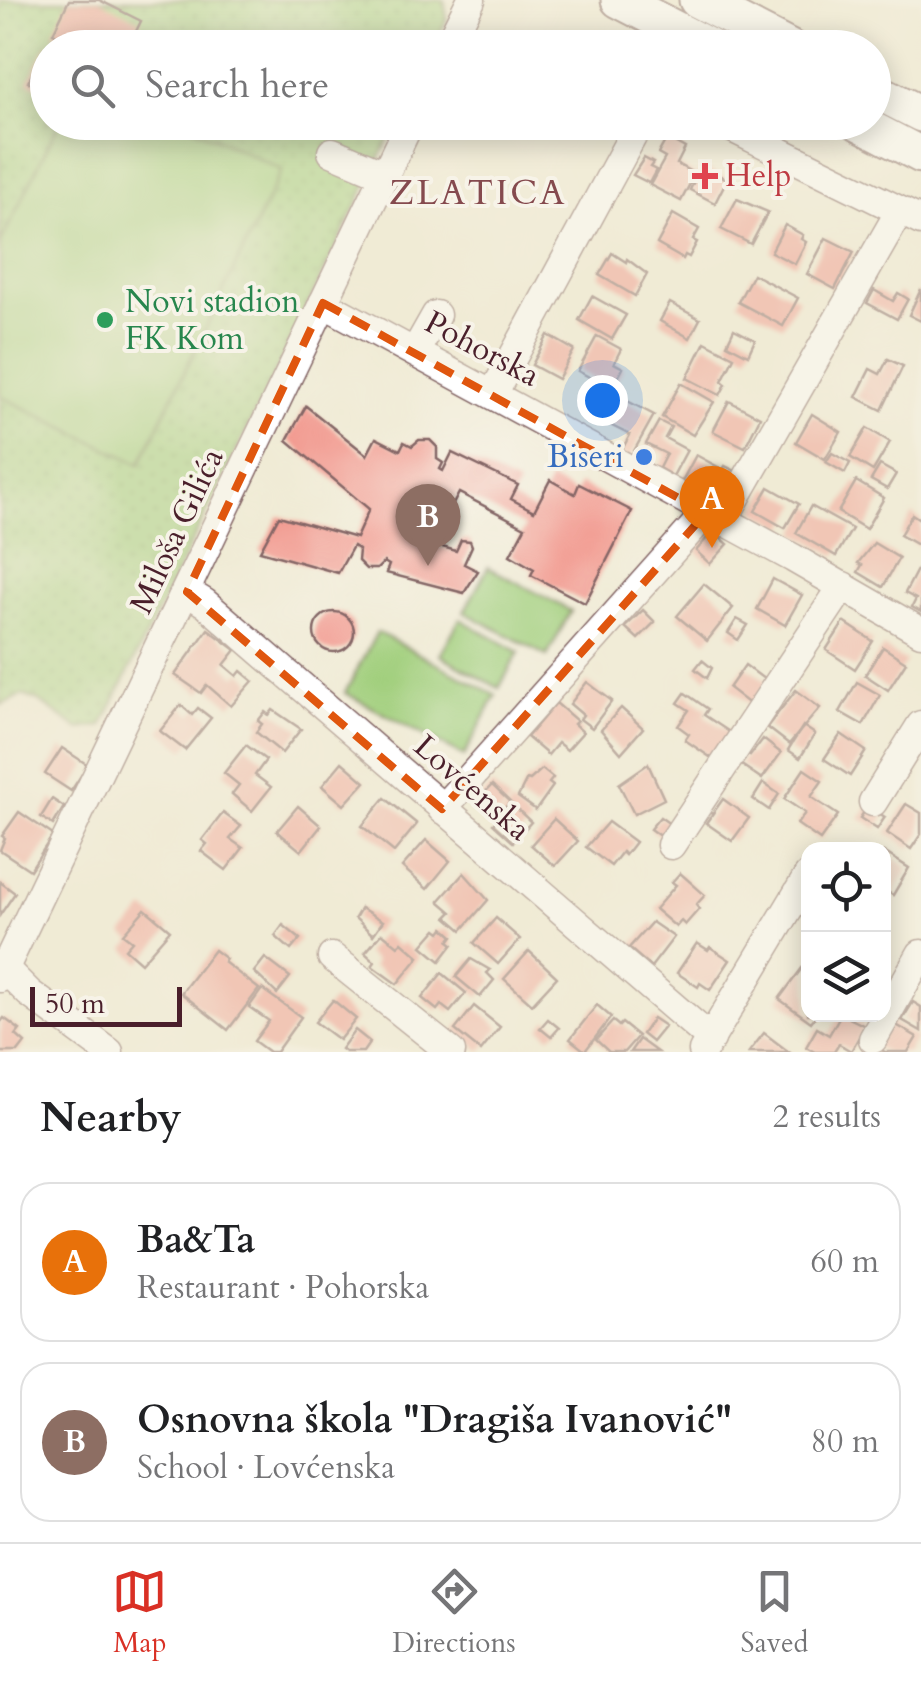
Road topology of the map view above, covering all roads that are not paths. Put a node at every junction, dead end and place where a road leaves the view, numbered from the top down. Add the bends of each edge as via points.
1 (471, 0) edge
2 (619, 0) edge
3 (697, 0) edge
4 (456, 30) edge
5 (677, 30) edge
6 (755, 30) edge
7 (891, 99) edge
8 (921, 114) edge
9 (891, 139) edge
10 (401, 140) edge
11 (630, 140) edge
12 (756, 140) edge
13 (332, 152) dead end
14 (921, 155) edge
15 (384, 174) junction
16 (910, 216) edge
17 (324, 304) junction
18 (436, 314) dead end
19 (415, 352) junction
20 (493, 394) junction
21 (714, 518) junction
22 (843, 586) junction
23 (188, 592) junction
24 (921, 632) edge
25 (921, 725) edge
26 (873, 802) dead end
27 (442, 809) junction
28 (671, 845) dead end
29 (801, 888) edge
30 (921, 954) edge
31 (332, 956) dead end
32 (1, 970) edge
33 (872, 1039) dead end
34 (707, 1045) edge
35 (108, 1052) edge
36 (451, 1052) edge

1 - 4 street
2 - 5 main road
3 - 6 main road
7 - 8 main road
9 - 14 main road
10 - 15 street, Miloša Gilića
11 - 20 street
12 - 16 street
13 - 15 street
15 - 17 street, Miloša Gilića
16 - 21 street
17 - 19 street, Pohorska
17 - 23 street, Miloša Gilića
18 - 19 street
19 - 20 street, Pohorska
20 - 21 street, Pohorska
21 - 22 street, Pohorska
21 - 27 street
22 - 24 street, Pohorska
22 - 28 street
23 - 27 street, Lovćenska
23 - 32 street, Miloša Gilića
25 - 26 street
27 - 34 street, Lovćenska
29 - 34 street
30 - 33 street
31 - 36 street
32 - 35 street

